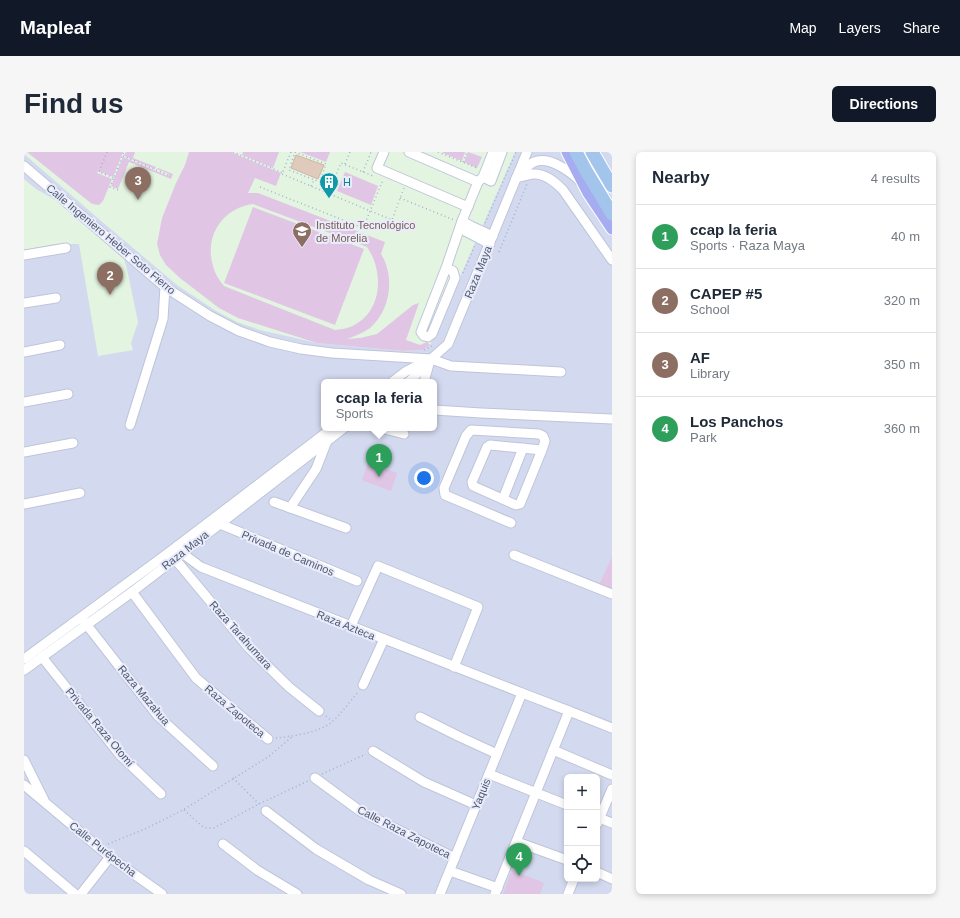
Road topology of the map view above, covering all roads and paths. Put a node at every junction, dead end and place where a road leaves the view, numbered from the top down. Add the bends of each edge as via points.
1 (107, 152) edge
2 (124, 152) edge
3 (233, 152) edge
4 (291, 152) edge
5 (350, 152) edge
6 (371, 152) edge
7 (409, 152) edge
8 (438, 152) edge
9 (467, 152) edge
10 (493, 152) edge
11 (502, 152) edge
12 (516, 152) edge
13 (527, 152) edge
14 (567, 152) edge
15 (576, 152) edge
16 (592, 152) edge
17 (383, 154) edge
18 (123, 156) junction
19 (463, 162) junction
20 (345, 164) junction
21 (24, 166) edge
22 (477, 168) dead end
23 (283, 173) junction
24 (168, 175) dead end
25 (114, 178) junction
26 (516, 178) junction
27 (529, 179) dead end
28 (314, 180) junction
29 (383, 180) dead end
30 (480, 180) junction
31 (408, 181) junction
32 (584, 185) junction
33 (312, 186) junction
34 (612, 186) edge
35 (260, 187) dead end
36 (118, 190) dead end
37 (329, 193) junction
38 (400, 198) junction
39 (468, 207) junction
40 (370, 211) junction
41 (612, 214) edge
42 (458, 220) junction
43 (483, 226) dead end
44 (612, 229) edge
45 (491, 240) junction
46 (476, 241) dead end
47 (66, 248) dead end
48 (499, 252) dead end
49 (24, 255) edge
50 (612, 260) edge
51 (446, 268) junction
52 (461, 276) dead end
53 (166, 287) junction
54 (56, 298) dead end
55 (24, 303) edge
56 (434, 340) dead end
57 (60, 345) dead end
58 (24, 352) edge
59 (422, 352) dead end
60 (431, 359) junction
61 (561, 372) dead end
62 (396, 379) edge
63 (412, 379) edge
64 (425, 379) edge
65 (68, 394) dead end
66 (24, 402) edge
67 (437, 410) edge
68 (481, 413) junction
69 (612, 419) edge
70 (130, 425) dead end
71 (480, 430) junction
72 (330, 431) edge
73 (338, 431) edge
74 (392, 431) edge
75 (404, 434) dead end
76 (325, 438) junction
77 (73, 443) dead end
78 (523, 448) junction
79 (542, 450) junction
80 (24, 452) edge
81 (80, 493) dead end
82 (503, 500) junction
83 (274, 502) dead end
84 (24, 504) edge
85 (290, 508) junction
86 (511, 522) dead end
87 (220, 524) junction
88 (346, 528) dead end
89 (176, 552) junction
90 (514, 555) dead end
91 (357, 581) dead end
92 (132, 592) junction
93 (612, 594) edge
94 (84, 621) junction
95 (351, 626) junction
96 (384, 640) junction
97 (42, 657) junction
98 (24, 659) edge
99 (454, 667) junction
100 (24, 670) edge
101 (363, 685) joint
102 (522, 693) junction
103 (319, 711) dead end
104 (569, 711) junction
105 (420, 717) dead end
106 (612, 728) edge
107 (293, 736) junction
108 (268, 739) joint
109 (553, 750) junction
110 (373, 751) joint
111 (497, 754) junction
112 (24, 760) edge
113 (213, 766) dead end
114 (488, 774) junction
115 (612, 775) edge
116 (233, 778) junction
117 (315, 778) junction
118 (24, 785) edge
119 (536, 792) junction
120 (161, 794) dead end
121 (610, 794) edge
122 (46, 803) junction
123 (259, 804) junction
124 (564, 804) edge
125 (476, 805) junction
126 (183, 810) junction
127 (266, 811) joint
128 (600, 816) edge
129 (600, 820) edge
130 (612, 823) edge
131 (517, 842) junction
132 (223, 844) dead end
133 (98, 847) junction
134 (24, 851) edge
135 (110, 857) junction
136 (455, 858) junction
137 (564, 859) edge
138 (450, 871) junction
139 (600, 873) edge
140 (612, 879) edge
141 (573, 882) edge
142 (496, 891) edge
143 (570, 893) edge
144 (75, 894) edge
145 (82, 894) edge
146 (162, 894) edge
147 (297, 894) edge
148 (401, 894) edge
149 (440, 894) edge

1 - 25 path via 99,172
2 - 18 path
3 - 23 path
4 - 23 path
5 - 20 path
6 - 20 path via 363,172
7 - 30 street
8 - 19 path
9 - 19 path
10 - 30 street
11 - 30 street via 491,181
12 - 43 path
13 - 26 street, Raza Maya
14 - 32 main road
15 - 41 highway
16 - 34 highway
17 - 31 street via 377,168
18 - 24 path
18 - 25 path
19 - 22 path
20 - 37 path via 341,163
21 - 53 street, Calle Ingeniero Heber Soto Fierro
23 - 33 path
25 - 36 path via 110,187
26 - 32 street, Raza Maya via 534,162 541,160 566,170
26 - 45 street, Raza Maya
26 - 50 street via 532,174 549,178 563,190
27 - 48 path
28 - 28 path via 320,182 326,164 295,152 288,170
28 - 33 path
29 - 40 path
30 - 39 street
31 - 38 path
31 - 39 street
32 - 44 main road
33 - 37 path
35 - 40 path via 363,228
37 - 40 path
38 - 40 path via 392,220
38 - 42 path
39 - 42 street
42 - 45 street
42 - 51 street
45 - 60 street, Raza Maya via 448,344
46 - 52 path
47 - 49 street
51 - 51 street via 421,332 424,336 432,334 455,278 453,271
53 - 60 street, Calle Ingeniero Heber Soto Fierro via 210,316 239,331 270,342 332,353
53 - 70 street via 163,319
54 - 55 street
56 - 59 path via 431,346
57 - 58 street
60 - 61 street, Calle Ingeniero Heber Soto Fierro via 451,366
60 - 62 street, Raza Maya
60 - 63 street, Raza Maya
60 - 64 street
65 - 66 street
67 - 68 street
68 - 69 street
68 - 71 street
71 - 79 street via 539,434 545,441
71 - 86 street via 471,430 466,436 444,488 445,494
72 - 76 street, Raza Maya
73 - 76 street, Raza Maya
74 - 75 street
76 - 85 street via 316,469
76 - 87 street, Raza Maya
76 - 89 street, Raza Maya
77 - 80 street
78 - 79 street
78 - 82 street
78 - 82 street via 490,445 487,447 472,482 473,486
79 - 82 street via 520,504
81 - 84 street
83 - 85 street
85 - 88 street
87 - 89 street, Raza Maya
87 - 91 street, Privada de Caminos
89 - 92 street, Raza Maya
89 - 94 street, Raza Maya
89 - 95 street, Raza Azteca via 201,567
89 - 103 street, Raza Tarahumara via 249,648 289,687
90 - 93 street
92 - 94 street, Raza Maya
92 - 108 street, Raza Zapoteca via 196,678
94 - 97 street, Raza Maya
94 - 98 street, Raza Maya
94 - 113 street, Raza Mazahua via 158,716
95 - 96 street, Raza Azteca
95 - 99 street via 378,566 478,607
96 - 99 street, Raza Azteca
96 - 101 street
97 - 100 street, Raza Maya
97 - 120 street, Privada Raza Otomí via 120,755
99 - 102 street, Raza Azteca
101 - 107 path, Raza Zapoteca via 333,721 326,726
102 - 104 street, Raza Azteca
102 - 111 street, Yaquis
104 - 106 street, Raza Azteca
104 - 109 street
105 - 111 street
107 - 108 path, Raza Zapoteca
107 - 116 path via 268,757
109 - 115 street
109 - 119 street
110 - 117 path
110 - 125 street via 424,782
111 - 114 street, Yaquis
112 - 122 street, Calle Purépecha
114 - 119 street
114 - 125 street, Yaquis
116 - 123 path
116 - 126 path
117 - 123 path
117 - 136 street, Calle Raza Zapoteca via 360,811
118 - 122 street, Calle Purépecha
119 - 124 street
119 - 131 street
121 - 128 street
122 - 133 street, Calle Purépecha
123 - 126 path via 214,828 202,826
123 - 127 path
125 - 136 street, Yaquis
126 - 133 path via 145,829
127 - 148 street via 316,849 369,880
129 - 130 street
131 - 137 street
131 - 142 street
132 - 147 street via 257,870
133 - 135 street, Calle Purépecha
134 - 144 street
135 - 145 street
135 - 146 street, Calle Purépecha
136 - 138 street, Yaquis
138 - 142 street
138 - 149 street, Yaquis
139 - 140 street
141 - 143 street

